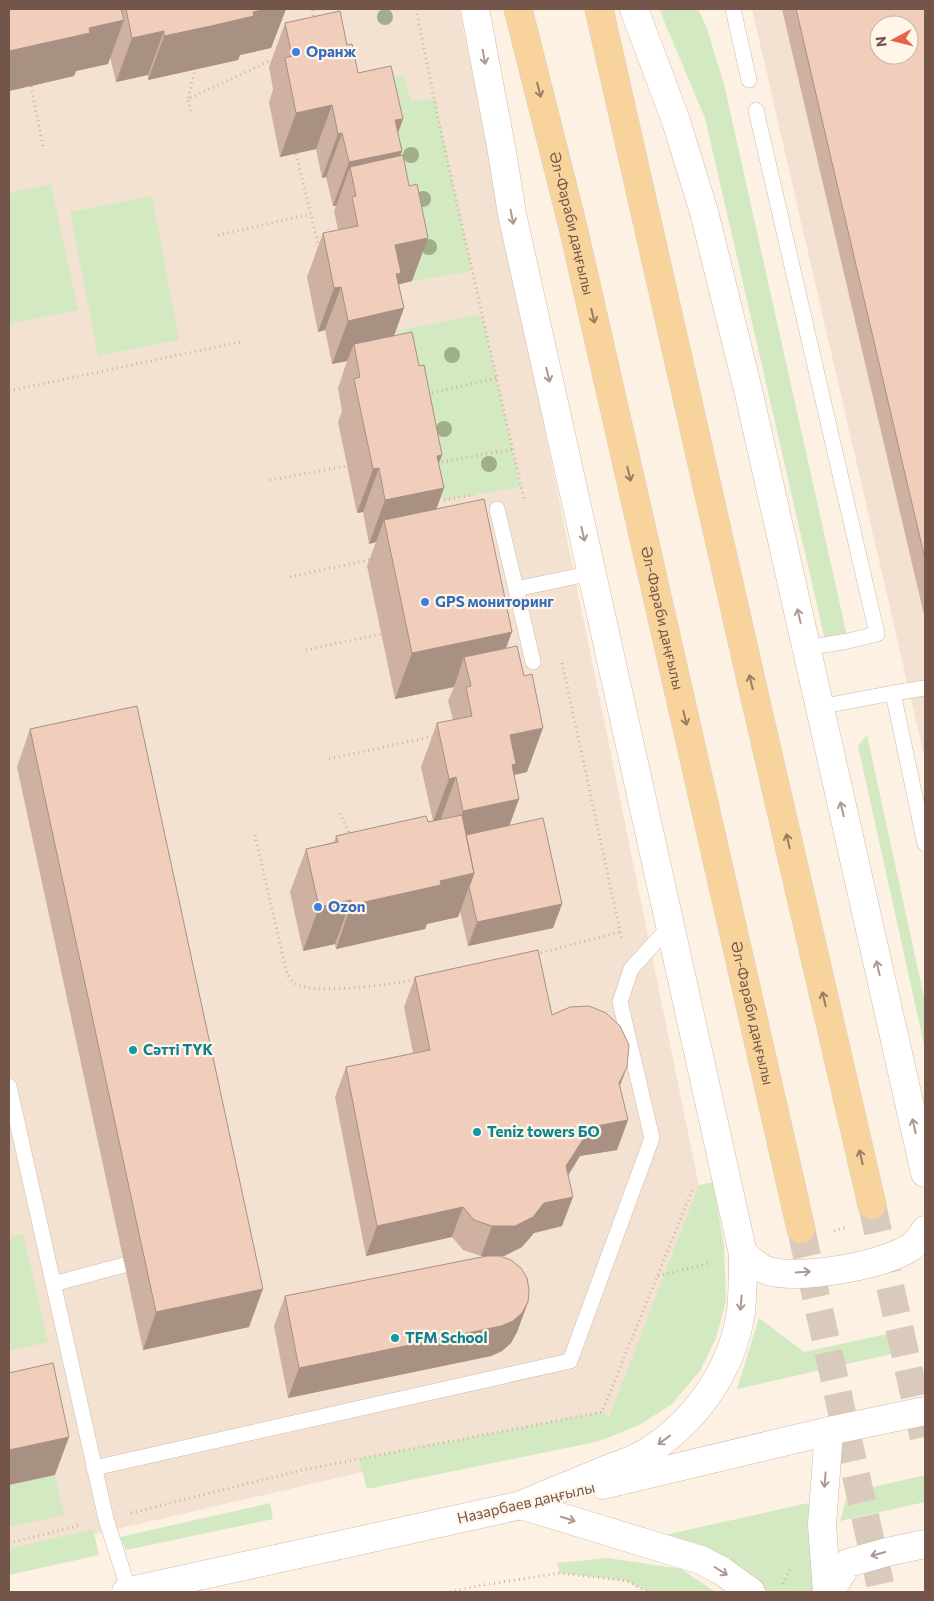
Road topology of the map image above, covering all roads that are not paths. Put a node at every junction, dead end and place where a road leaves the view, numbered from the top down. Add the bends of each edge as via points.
1 (475, 9) edge
2 (518, 9) edge
3 (599, 9) edge
4 (634, 9) edge
5 (733, 9) edge
6 (749, 80) dead end
7 (756, 110) dead end
8 (497, 509) dead end
9 (592, 573) junction
10 (516, 588) junction
11 (806, 648) junction
12 (533, 662) dead end
13 (925, 688) edge
14 (893, 693) junction
15 (819, 707) junction
16 (925, 844) edge
17 (670, 926) junction
18 (9, 1086) edge
19 (925, 1174) edge
20 (872, 1205) tunnel mouth
21 (801, 1229) tunnel mouth
22 (925, 1230) edge
23 (743, 1254) junction
24 (124, 1265) dead end
25 (53, 1284) junction
26 (925, 1412) edge
27 (829, 1432) junction
28 (94, 1468) junction
29 (521, 1505) junction
30 (925, 1544) edge
31 (128, 1592) edge
32 (751, 1592) edge
33 (827, 1592) edge
34 (832, 1592) edge

1 -> 9 main road via 512,214
2 -> 21 main road, Әл-Фараби даңғылы via 573,227
20 -> 3 main road
11 -> 4 main road via 704,212 676,121
5 - 6 lane
7 - 11 lane via 877,634
8 - 10 lane
9 - 10 lane
9 - 17 main road
10 - 12 lane
11 - 15 main road
13 - 14 lane
14 - 15 lane
14 - 16 lane
19 -> 15 main road
17 - 23 main road
17 - 28 lane via 631,970 620,1002 652,1138 570,1361
18 - 25 lane
23 -> 22 main road via 766,1270 781,1273 843,1269 895,1255 912,1246
23 -> 29 main road via 741,1313 733,1340 724,1366 693,1415 668,1438 642,1455
24 - 25 lane
25 - 28 lane
26 - 27 main road, Назарбаев даңғылы
27 - 29 main road, Назарбаев даңғылы
27 -> 33 main road via 822,1526
28 - 31 lane
29 - 31 main road, Назарбаев даңғылы
29 -> 32 main road via 701,1560
30 -> 34 main road via 848,1563

